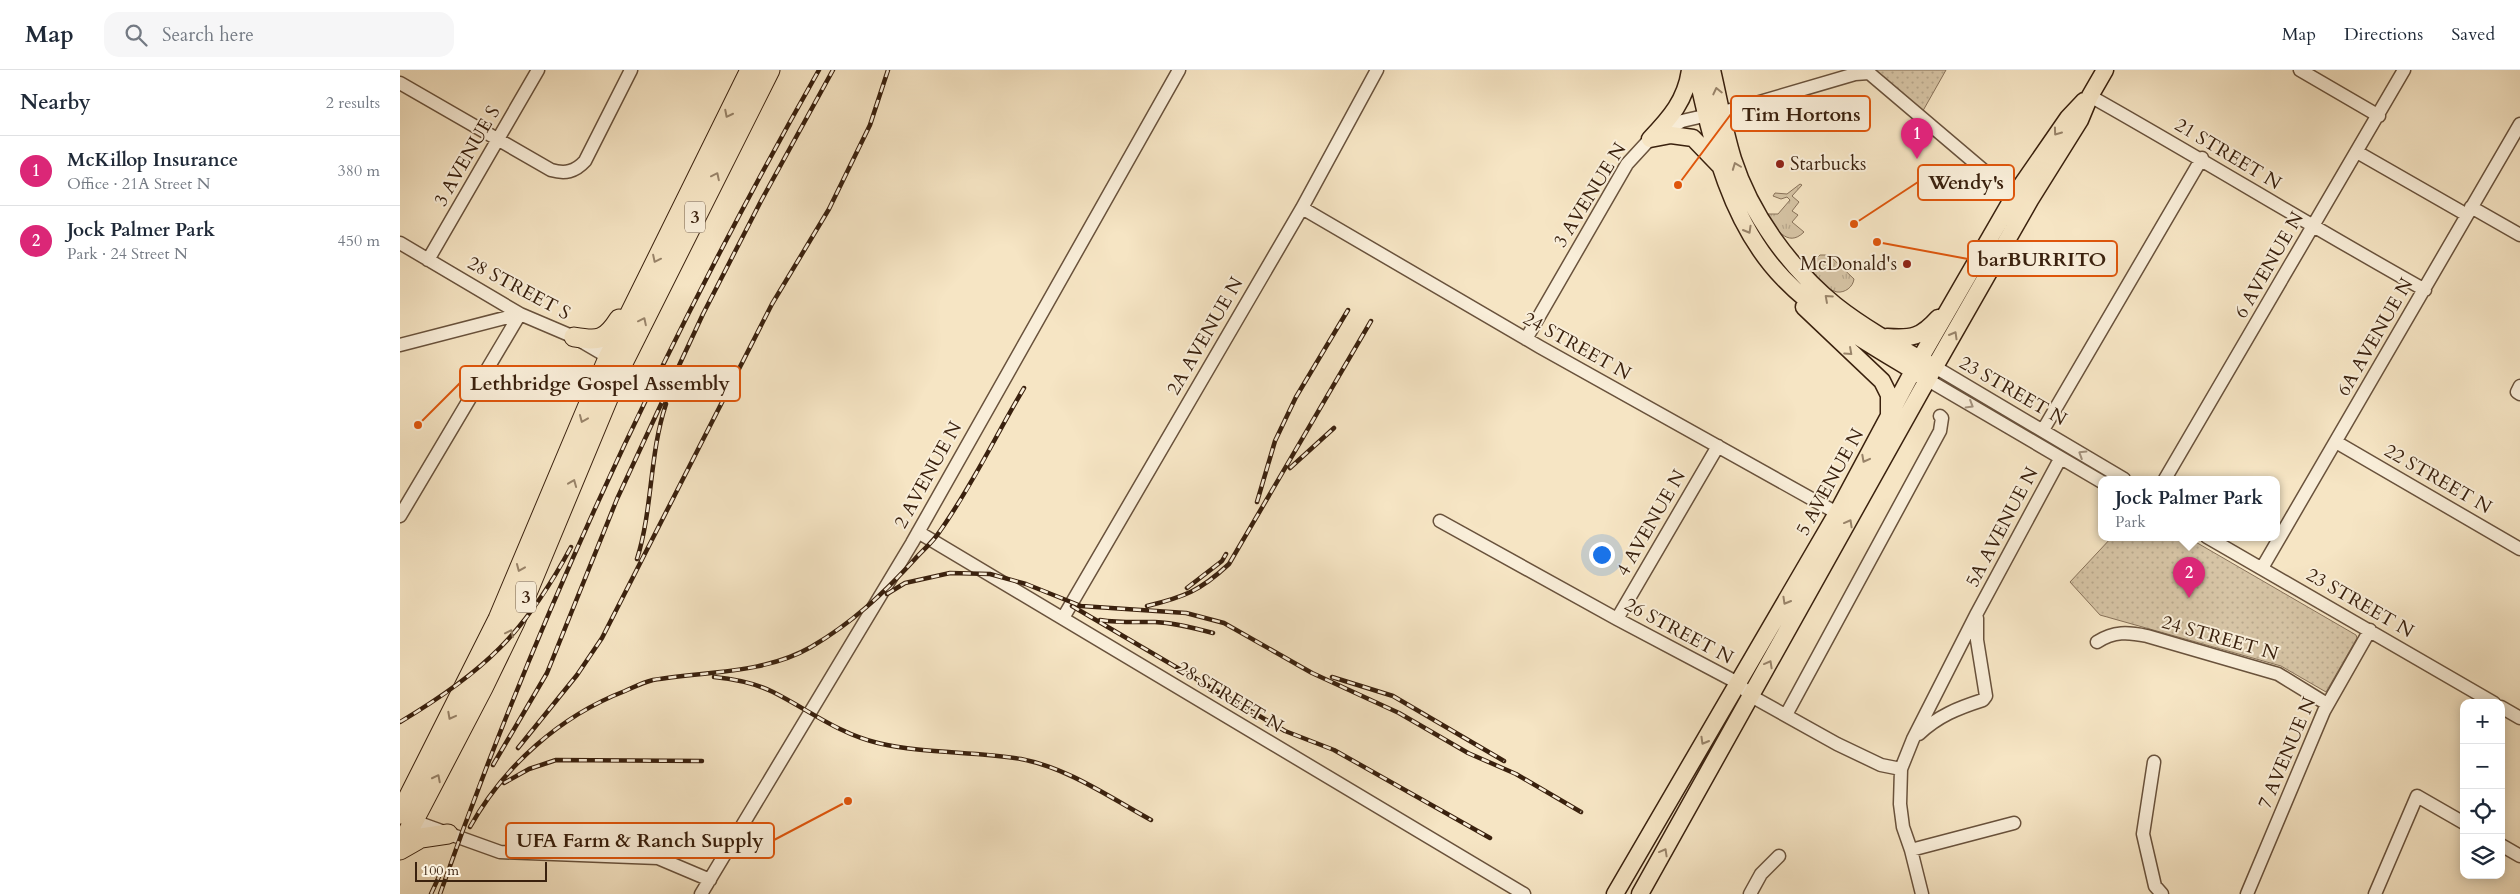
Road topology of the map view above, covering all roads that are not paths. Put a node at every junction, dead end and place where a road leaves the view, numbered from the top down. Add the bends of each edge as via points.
1 (538, 70) edge
2 (630, 70) edge
3 (750, 70) edge
4 (770, 70) edge
5 (1179, 70) edge
6 (1377, 70) edge
7 (1690, 70) edge
8 (1696, 70) edge
9 (1712, 70) edge
10 (2105, 70) edge
11 (2300, 70) edge
12 (2404, 70) edge
13 (400, 83) edge
14 (2090, 96) junction
15 (1714, 113) junction
16 (2379, 116) junction
17 (2520, 124) edge
18 (498, 139) junction
19 (1650, 139) junction
20 (2357, 152) junction
21 (2202, 158) junction
22 (1722, 169) junction
23 (2020, 201) junction
24 (1302, 208) junction
25 (2469, 211) junction
26 (2312, 227) junction
27 (2520, 235) edge
28 (400, 243) edge
29 (428, 260) junction
30 (1782, 277) junction
31 (2425, 290) junction
32 (634, 301) junction
33 (1952, 304) junction
34 (520, 314) junction
35 (574, 337) junction
36 (1882, 337) junction
37 (1526, 339) junction
38 (400, 345) edge
39 (615, 361) junction
40 (1917, 365) junction
41 (1932, 374) junction
42 (2520, 386) edge
43 (2520, 394) edge
44 (1888, 416) junction
45 (1940, 416) dead end
46 (2043, 430) junction
47 (2336, 442) junction
48 (1718, 446) junction
49 (2060, 458) junction
50 (2119, 476) edge
51 (2167, 476) edge
52 (2098, 480) edge
53 (1837, 513) junction
54 (400, 516) edge
55 (1440, 521) dead end
56 (918, 532) junction
57 (2280, 537) edge
58 (2214, 541) edge
59 (2278, 541) edge
60 (2520, 549) edge
61 (2262, 568) junction
62 (1977, 613) junction
63 (1063, 618) junction
64 (1617, 619) junction
65 (2370, 630) junction
66 (2097, 642) dead end
67 (1738, 683) junction
68 (1751, 696) junction
69 (2487, 699) edge
70 (2327, 704) junction
71 (2505, 709) edge
72 (1786, 715) junction
73 (2520, 718) edge
74 (1913, 739) junction
75 (430, 755) junction
76 (2154, 762) dead end
77 (1901, 769) junction
78 (400, 785) edge
79 (405, 817) edge
80 (2460, 821) edge
81 (2014, 823) dead end
82 (448, 834) junction
83 (2505, 847) edge
84 (400, 849) edge
85 (1911, 850) junction
86 (1778, 856) dead end
87 (2520, 856) edge
88 (710, 880) junction
89 (701, 894) edge
90 (1524, 894) edge
91 (1615, 894) edge
92 (1640, 894) edge
93 (1750, 894) edge
94 (1922, 894) edge
95 (2162, 894) edge
96 (2247, 894) edge
97 (2375, 894) edge

1 - 18 street, 3 AVENUE S
2 - 18 street via 585,161 575,170 551,170
3 -> 32 highway, 3
39 -> 4 highway, 3
5 - 56 street, 2 AVENUE N
6 - 24 street, 2A AVENUE N
7 - 19 main road via 1680,104
8 - 15 main road
15 -> 9 main road
10 - 14 main road, 5 AVENUE N
11 - 16 street
12 - 16 street, 6 AVENUE N
13 - 18 street
14 - 21 street, 21 STREET N
14 - 23 main road, 5 AVENUE N via 2068,118
15 - 19 street, 3 AVENUE N via 1670,127
15 - 22 main road
15 - 23 street, 3 AVENUE N via 1855,74 1869,73
36 -> 15 main road via 1825,296 1774,238 1752,203
16 - 20 street, 6 AVENUE N
17 - 25 street, 6A AVENUE N
18 - 29 street, 3 AVENUE S
19 - 22 main road via 1671,135 1694,138
19 - 37 street, 3 AVENUE N via 1627,164
20 - 25 street
20 - 26 street, 6 AVENUE N
21 - 26 street, 21 STREET N
21 - 46 street
22 -> 30 main road via 1741,218
23 - 33 main road, 5 AVENUE N
41 -> 23 main road, 5 AVENUE N
24 - 37 street, 24 STREET N
24 - 63 street, 2A AVENUE N
25 - 27 street
25 - 31 street, 6A AVENUE N
26 - 31 street, 21 STREET N
26 - 51 street, 6 AVENUE N
28 - 29 street, 28 STREET S
29 - 34 street, 28 STREET S
30 - 40 main road via 1807,300
30 -> 44 main road via 1806,310 1882,381 1889,395
31 - 47 street, 6A AVENUE N
32 - 35 highway via 605,336 592,340
32 - 39 highway, 3
33 - 36 main road via 1911,339
33 - 40 main road, 5 AVENUE N
34 - 35 street, 28 STREET S
34 - 38 street
34 - 54 street
35 - 39 street, 28 STREET S
36 - 40 main road
37 - 48 street, 24 STREET N
39 -> 75 highway, 3 via 498,619
79 -> 39 highway, 3 via 483,688 528,593
40 - 41 main road
40 - 44 main road, 5 AVENUE N
41 - 46 street, 23 STREET N
41 -> 49 street, 23 STREET N
68 -> 41 main road, 5 AVENUE N
42 - 43 street via 2517,392
44 -> 53 main road, 5 AVENUE N
45 - 72 street via 1940,431
50 -> 46 street, 23 STREET N
47 - 57 street, 6A AVENUE N
47 - 60 street, 22 STREET N
48 - 53 street, 24 STREET N
48 - 64 street, 4 AVENUE N
49 - 52 street, 23 STREET N
49 - 62 street, 5A AVENUE N
53 -> 67 main road, 5 AVENUE N
55 - 64 street, 26 STREET N
56 - 63 street, 28 STREET N
56 - 88 street, 2 AVENUE N
58 - 61 street, 23 STREET N
59 - 61 street, 6A AVENUE N
61 - 65 street, 23 STREET N
62 - 74 street, 5A AVENUE N
62 - 74 street, 5A AVENUE N via 1977,640 1986,696 1934,720
63 - 90 street, 28 STREET N
64 - 67 street, 26 STREET N
65 - 69 street, 23 STREET N
65 - 70 street, 7 AVENUE N
66 - 70 street, 24 STREET N via 2116,633 2147,636 2278,674
67 - 68 street, 26 STREET N
67 -> 91 main road, 5 AVENUE N
68 - 72 street, 26 STREET N
92 -> 68 main road, 5 AVENUE N
70 - 96 street, 7 AVENUE N
71 - 73 street
72 - 77 street, 26 STREET N via 1880,765
74 - 77 street, 5A AVENUE N
75 - 78 highway via 418,772
75 - 79 highway, 3
76 - 95 street via 2143,834 2155,886
77 - 85 street, 5A AVENUE N via 1900,804
79 - 82 street
79 - 84 highway, 3
80 - 97 street via 2417,796
81 - 85 street
82 - 84 highway via 421,838
82 - 88 street via 500,852 658,858
83 - 87 street
85 - 94 street, 5A AVENUE N
86 - 93 street via 1761,874
88 - 89 street, 2 AVENUE N

